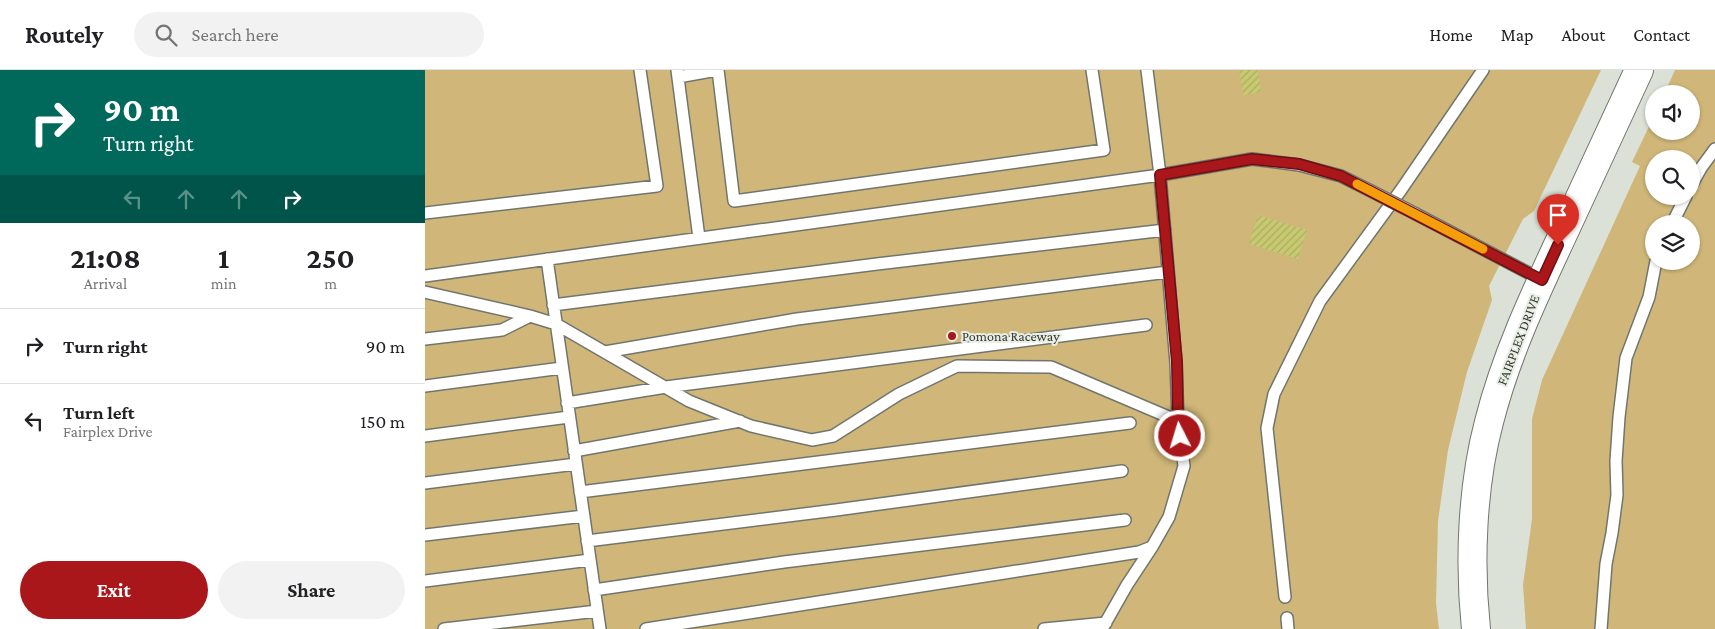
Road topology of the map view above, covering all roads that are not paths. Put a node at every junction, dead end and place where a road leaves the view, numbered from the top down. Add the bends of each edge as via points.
1 (640, 70) edge
2 (718, 70) edge
3 (1092, 70) edge
4 (1147, 70) edge
5 (1483, 70) edge
6 (1639, 70) edge
7 (678, 74) edge
8 (1715, 149) edge
9 (1700, 170) edge
10 (1160, 175) junction
11 (425, 213) edge
12 (1165, 230) junction
13 (699, 238) junction
14 (547, 259) junction
15 (1654, 270) edge
16 (1168, 272) junction
17 (425, 276) edge
18 (1542, 280) junction
19 (425, 292) edge
20 (553, 305) junction
21 (530, 316) junction
22 (556, 324) junction
23 (1146, 325) dead end
24 (425, 339) edge
25 (605, 352) junction
26 (1509, 358) junction
27 (562, 368) junction
28 (425, 386) edge
29 (666, 387) junction
30 (567, 403) junction
31 (569, 417) junction
32 (1178, 421) junction
33 (740, 422) junction
34 (1130, 424) dead end
35 (425, 436) edge
36 (574, 451) junction
37 (576, 464) junction
38 (1122, 471) dead end
39 (425, 483) edge
40 (580, 492) junction
41 (584, 516) junction
42 (1125, 520) dead end
43 (425, 535) edge
44 (587, 541) junction
45 (1153, 546) junction
46 (590, 560) junction
47 (425, 581) edge
48 (594, 590) junction
49 (1285, 596) dead end
50 (597, 611) junction
51 (1104, 626) edge
52 (444, 629) edge
53 (599, 629) edge
54 (646, 629) edge
55 (1045, 629) edge
56 (1458, 629) edge
57 (1476, 629) edge
58 (1601, 629) edge

1 - 11 lane via 657,186
2 - 3 lane via 734,201 1104,150
2 - 7 lane
4 - 10 lane
5 - 49 lane via 1321,301 1273,394 1267,428
6 - 18 street, FAIRPLEX DRIVE
7 - 13 lane
8 - 9 lane
10 - 12 lane
10 - 13 lane
10 - 18 lane, bridge via 1252,159 1299,164 1341,176
12 - 16 lane
12 - 20 lane
13 - 14 lane
14 - 17 lane
14 - 20 lane
15 - 58 lane via 1649,297 1626,358 1617,452 1617,496 1606,564
16 - 25 lane via 797,319
16 - 32 lane via 1177,362
18 - 26 street, FAIRPLEX DRIVE
19 - 21 lane
20 - 22 lane
21 - 22 lane
21 - 24 lane via 502,330
22 - 25 lane
22 - 27 lane
23 - 29 lane
25 - 29 lane
26 - 56 street via 1488,385 1463,494 1456,570
26 - 57 street, FAIRPLEX DRIVE via 1489,423 1479,477 1472,567
27 - 28 lane
27 - 30 lane
29 - 30 lane
29 - 33 lane
30 - 31 lane
31 - 35 lane
31 - 36 lane
32 - 33 lane via 1051,367 957,366 899,394 833,436 812,440
32 - 45 lane via 1184,466 1169,517
33 - 36 lane
34 - 40 lane
36 - 37 lane
37 - 39 lane
37 - 40 lane
38 - 44 lane
40 - 41 lane
41 - 43 lane
41 - 44 lane
42 - 48 lane via 784,562
44 - 46 lane
45 - 51 lane
45 - 54 lane via 1139,552
46 - 47 lane
46 - 48 lane
48 - 50 lane
50 - 52 lane
50 - 53 lane
51 - 55 lane

